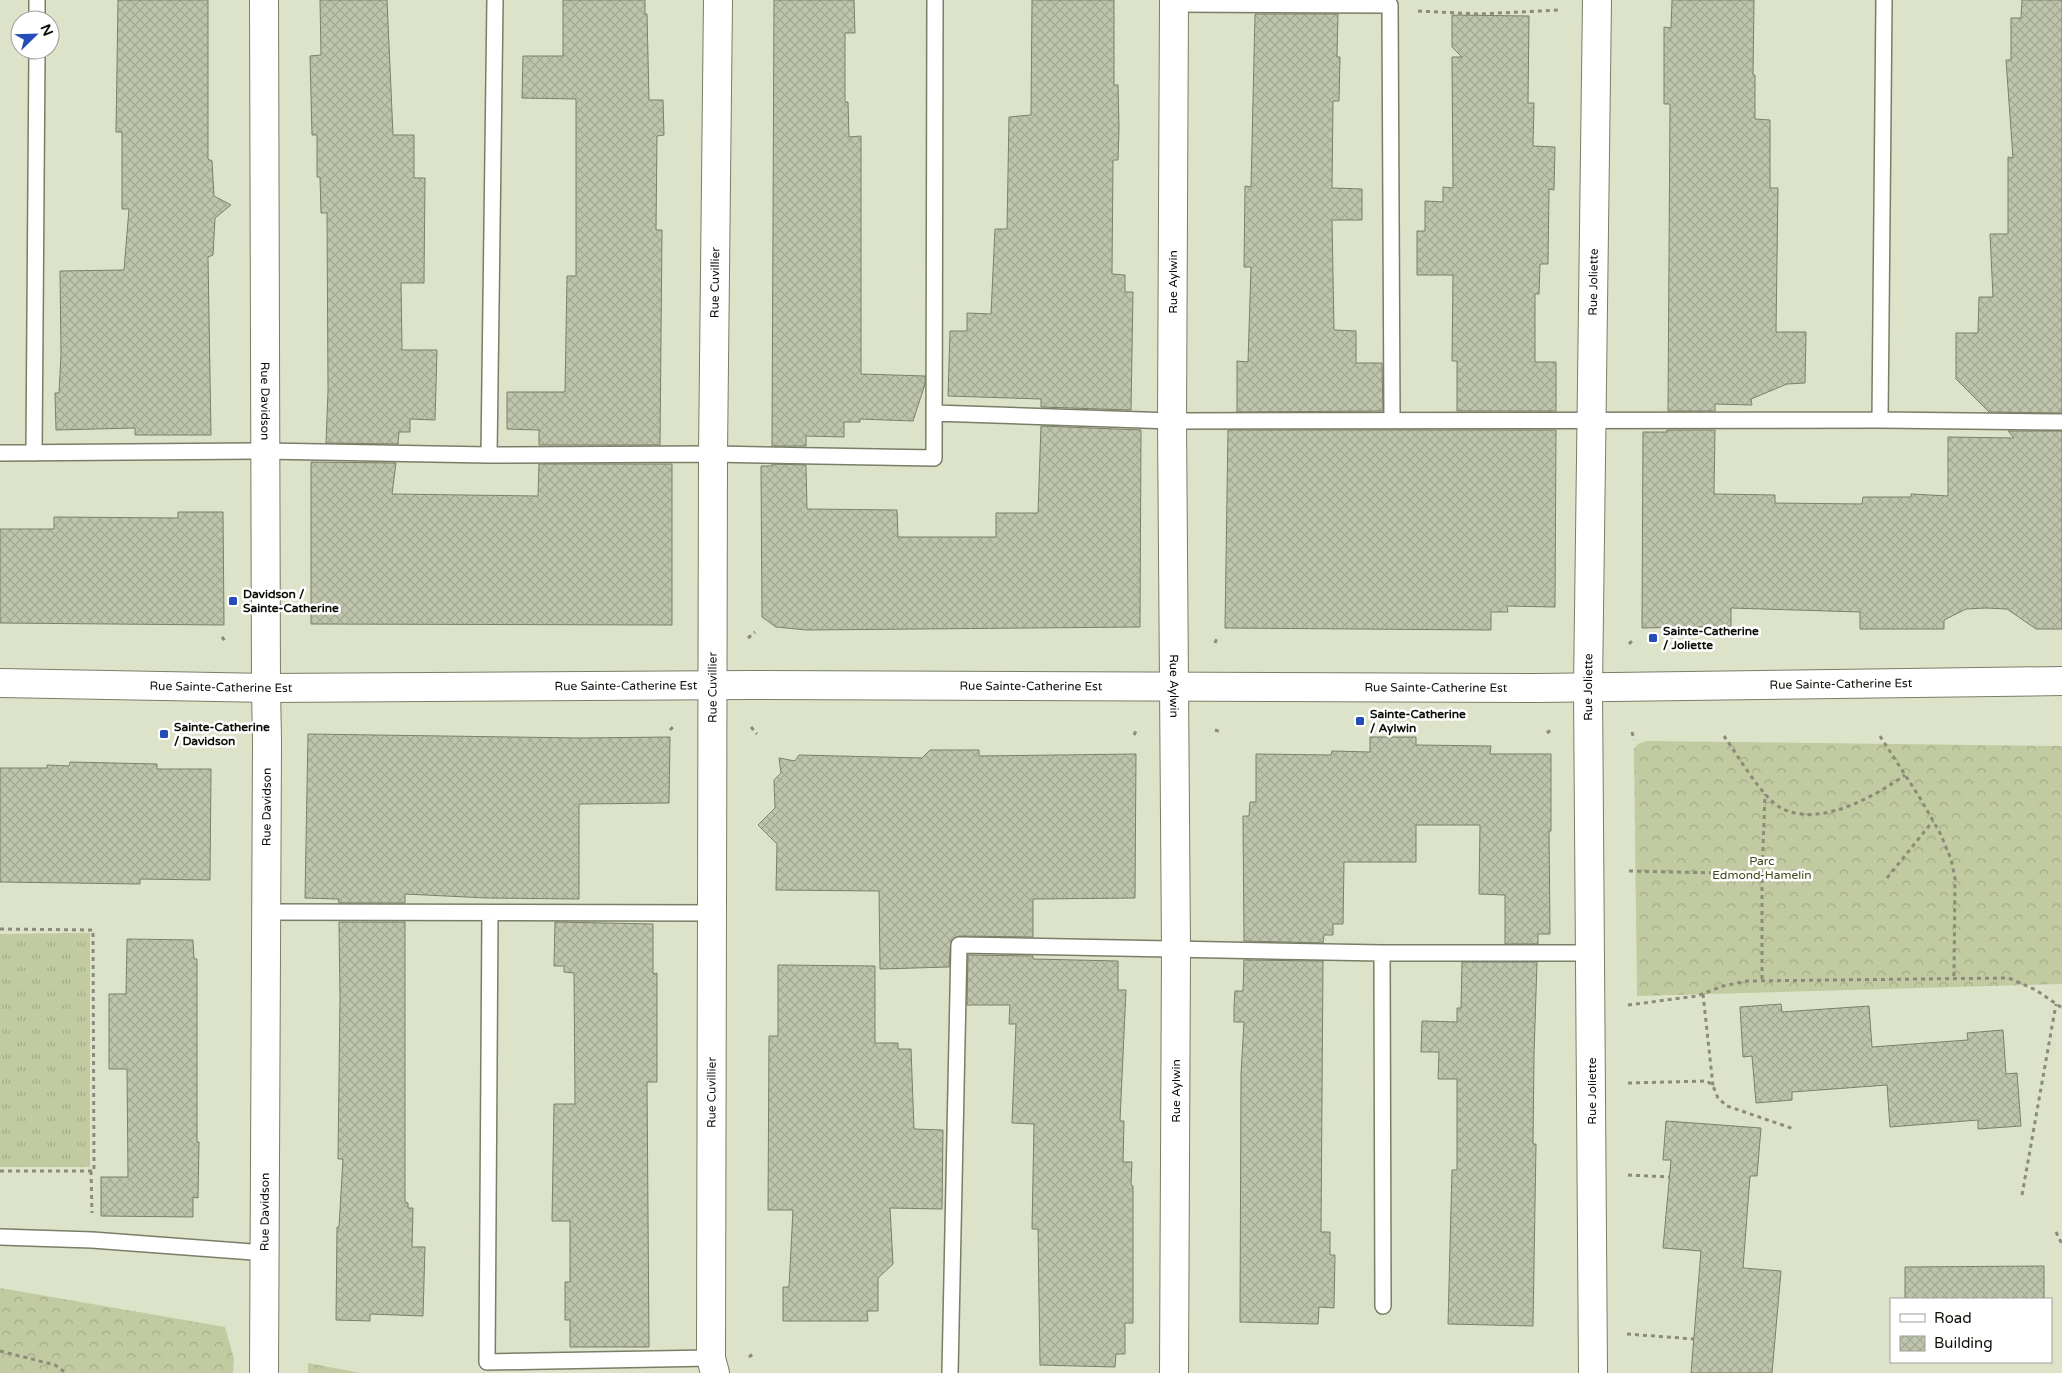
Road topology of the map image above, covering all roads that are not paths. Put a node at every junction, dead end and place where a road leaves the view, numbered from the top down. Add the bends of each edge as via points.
1 (264, 0) edge
2 (495, 0) edge
3 (718, 0) edge
4 (935, 0) edge
5 (1597, 0) edge
6 (1884, 0) edge
7 (1174, 2) edge
8 (37, 60) edge
9 (934, 413) junction
10 (1592, 419) junction
11 (1392, 420) junction
12 (1880, 420) junction
13 (1172, 421) junction
14 (2062, 422) edge
15 (264, 451) junction
16 (0, 453) edge
17 (34, 453) junction
18 (490, 454) junction
19 (713, 454) junction
20 (2062, 680) edge
21 (0, 683) edge
22 (713, 685) junction
23 (1174, 687) junction
24 (266, 688) junction
25 (1588, 688) junction
26 (266, 912) junction
27 (490, 913) junction
28 (713, 913) junction
29 (1176, 949) junction
30 (1382, 953) junction
31 (1591, 953) junction
32 (0, 1237) edge
33 (265, 1253) junction
34 (1383, 1306) dead end
35 (713, 1366) edge
36 (264, 1373) edge
37 (950, 1373) edge
38 (1174, 1373) edge
39 (1593, 1373) edge

1 - 15 street, Rue Davidson
2 - 18 lane
3 - 19 street, Rue Cuvillier
4 - 9 lane
5 - 10 street, Rue Joliette
6 - 12 lane
7 - 11 lane via 1390,5
7 - 13 street, Rue Aylwin
8 - 17 lane
9 - 13 lane
9 - 19 lane via 934,458
10 - 11 lane
10 - 12 lane
10 - 25 street, Rue Joliette
11 - 13 lane
12 - 14 lane
13 - 23 street, Rue Aylwin
15 - 17 lane
15 - 18 lane
15 - 24 street, Rue Davidson
16 - 17 lane
18 - 19 lane
19 - 22 street, Rue Cuvillier
20 - 25 street, Rue Sainte-Catherine Est
21 - 24 street, Rue Sainte-Catherine Est
22 - 23 street, Rue Sainte-Catherine Est
22 - 24 street, Rue Sainte-Catherine Est
22 - 28 street, Rue Cuvillier
23 - 25 street, Rue Sainte-Catherine Est
23 - 29 street, Rue Aylwin
24 - 26 street, Rue Davidson
25 - 31 street, Rue Joliette
26 - 27 lane
26 - 33 street, Rue Davidson
27 - 28 lane
27 - 35 lane via 487,1362
28 - 35 street, Rue Cuvillier
29 - 30 lane
29 - 37 lane via 959,945
29 - 38 street, Rue Aylwin
30 - 31 lane
30 - 34 lane
31 - 39 street, Rue Joliette
32 - 33 lane via 92,1240
33 - 36 street, Rue Davidson

